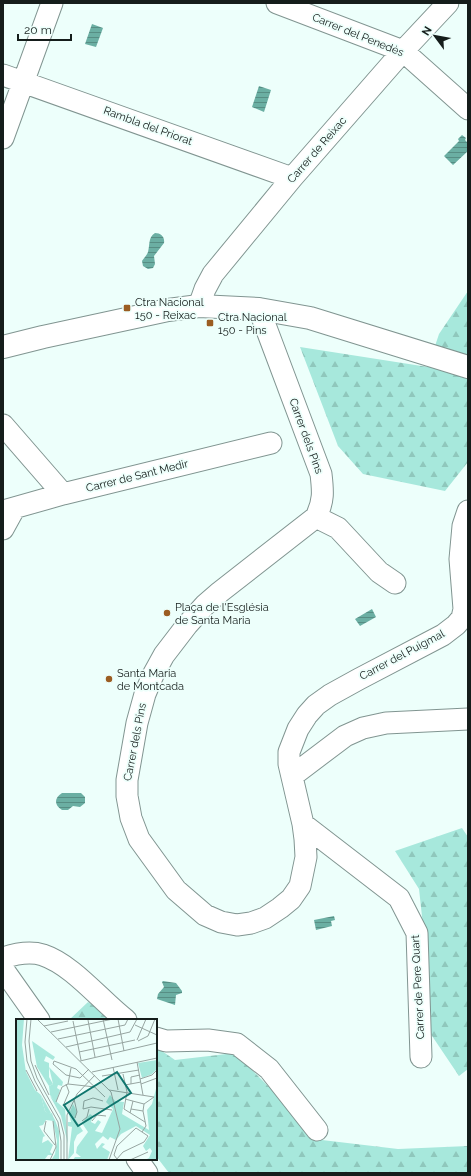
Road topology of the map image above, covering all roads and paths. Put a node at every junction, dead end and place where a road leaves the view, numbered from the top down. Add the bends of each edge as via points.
1 (52, 3) edge
2 (279, 3) edge
3 (448, 3) edge
4 (403, 51) junction
5 (3, 74) edge
6 (24, 82) junction
7 (468, 109) edge
8 (3, 138) edge
9 (292, 178) junction
10 (199, 306) junction
11 (259, 309) junction
12 (3, 347) edge
13 (468, 367) edge
14 (3, 425) edge
15 (271, 443) dead end
16 (63, 494) junction
17 (8, 510) edge
18 (468, 511) edge
19 (316, 517) junction
20 (3, 529) edge
21 (395, 583) dead end
22 (468, 719) edge
23 (292, 776) junction
24 (303, 824) junction
25 (3, 958) edge
26 (3, 969) edge
27 (38, 1019) edge
28 (125, 1019) edge
29 (157, 1038) edge
30 (421, 1057) dead end
31 (317, 1130) dead end
32 (138, 1160) edge
33 (147, 1173) edge

1 - 6 street
2 - 4 street, Carrer del Penedès
3 - 4 street, Carrer de Reixac
4 - 7 street, Carrer del Penedès
4 - 9 street, Carrer de Reixac
5 - 6 street, Rambla del Priorat
6 - 8 street
6 - 9 street, Rambla del Priorat
9 - 10 street, Carrer de Reixac via 213,274
10 - 11 main road
10 - 12 main road via 157,312
11 - 13 main road via 310,318
11 - 19 street, Carrer dels Pins via 321,474 323,498
14 - 16 street
15 - 16 street, Carrer de Sant Medir
16 - 17 street, Carrer de Sant Medir
17 - 20 street
18 - 23 street, Carrer del Puigmal via 462,526 460,559 464,609 462,618 443,635 359,679 316,705 298,729 289,752
19 - 21 street via 338,528 379,572
19 - 24 street, Carrer dels Pins via 205,605 164,654 145,694 127,780 131,818 140,839 176,890 205,915 221,922 236,925 251,923 265,918 291,899 300,886 305,864
22 - 23 street via 386,723 363,728 345,736
23 - 24 street, Carrer dels Pins
24 - 30 street, Carrer de Pere Quart via 399,898 417,933
25 - 28 street via 26,953 42,955 62,964
26 - 27 street
29 - 31 street via 166,1041 208,1040 237,1044 269,1069
32 - 33 street

